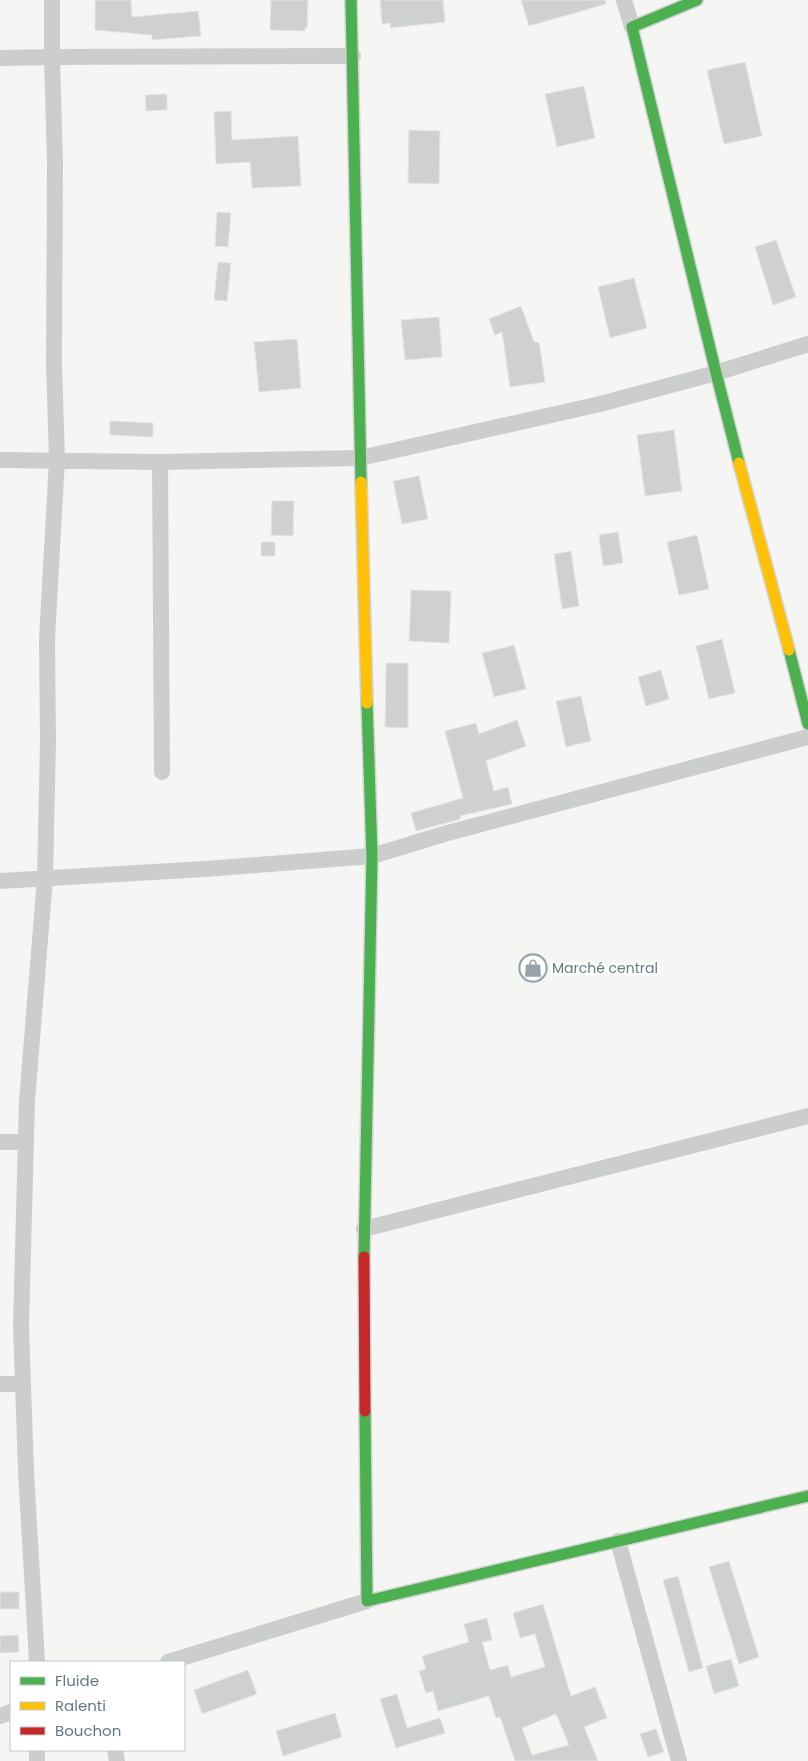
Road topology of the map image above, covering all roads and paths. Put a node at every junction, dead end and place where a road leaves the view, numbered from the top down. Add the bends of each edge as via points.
1 (52, 0) edge
2 (352, 0) edge
3 (624, 0) edge
4 (697, 0) edge
5 (632, 27) junction
6 (353, 56) junction
7 (52, 57) junction
8 (0, 58) edge
9 (808, 344) edge
10 (716, 373) junction
11 (360, 458) junction
12 (0, 460) edge
13 (56, 460) junction
14 (160, 462) junction
15 (808, 724) edge
16 (808, 737) edge
17 (162, 772) dead end
18 (372, 856) junction
19 (45, 878) junction
20 (0, 881) edge
21 (808, 1116) edge
22 (0, 1142) edge
23 (25, 1142) junction
24 (364, 1228) junction
25 (0, 1384) edge
26 (23, 1384) junction
27 (808, 1496) edge
28 (618, 1541) junction
29 (367, 1601) junction
30 (37, 1661) edge
31 (171, 1661) edge
32 (679, 1761) edge

1 - 7 street
2 - 6 street
3 - 5 street
4 - 5 street
5 - 10 street
6 - 7 street
6 - 11 street
7 - 8 street
7 - 13 street
9 - 10 street
10 - 11 street via 600,404
10 - 15 street
11 - 14 street
11 - 18 street
12 - 13 street
13 - 14 street
13 - 19 street via 47,639
14 - 17 street
16 - 18 street via 454,831
18 - 19 street
18 - 24 street
19 - 20 street
19 - 23 street
21 - 24 street
22 - 23 street
23 - 26 street
24 - 29 street
25 - 26 street
26 - 30 street
27 - 28 street
28 - 29 street
28 - 32 street
29 - 31 street

